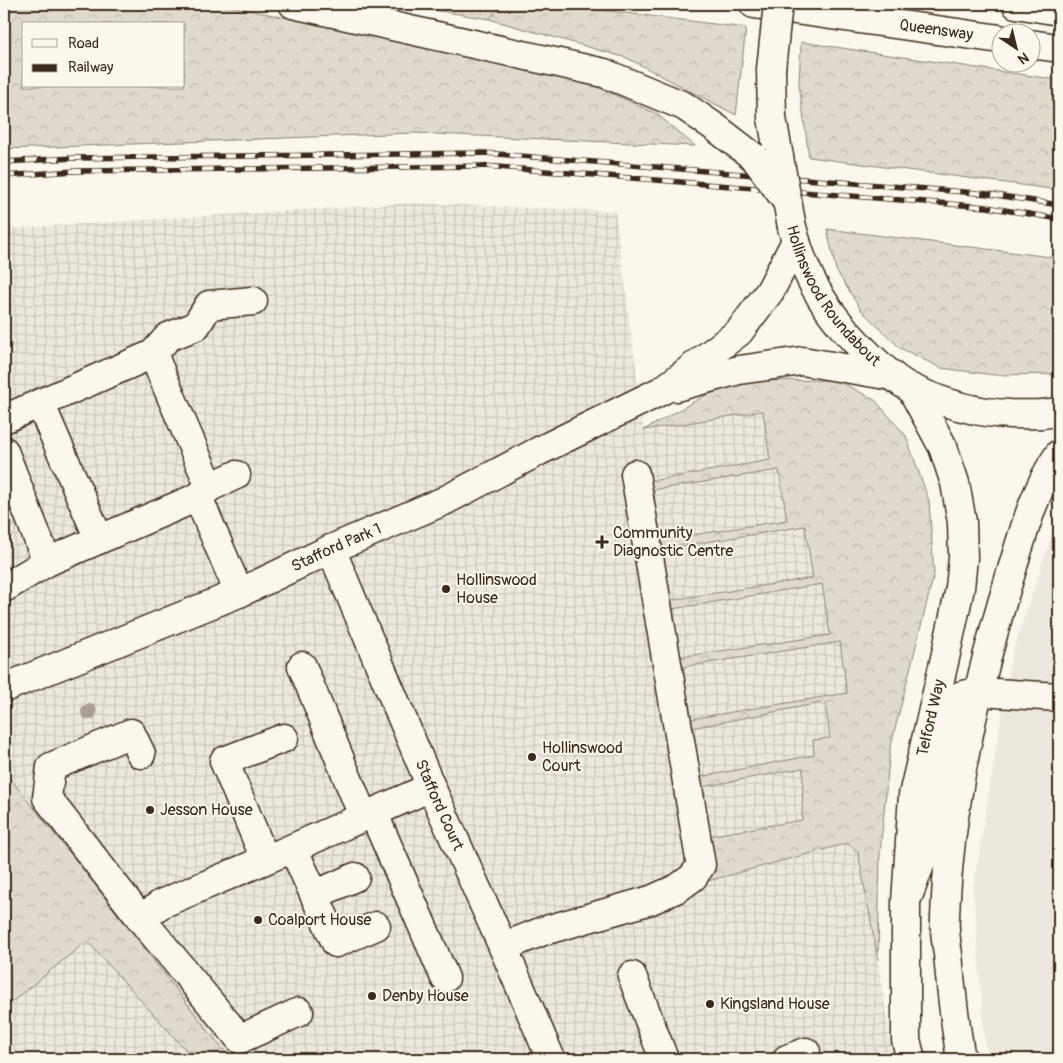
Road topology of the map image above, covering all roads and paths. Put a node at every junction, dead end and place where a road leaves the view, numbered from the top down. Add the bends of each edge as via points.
1 (293, 4) edge
2 (754, 4) edge
3 (778, 4) edge
4 (1016, 4) edge
5 (1059, 11) edge
6 (990, 39) edge
7 (1040, 45) edge
8 (1059, 48) edge
9 (767, 158) junction
10 (792, 223) junction
11 (252, 301) dead end
12 (153, 354) junction
13 (902, 382) junction
14 (662, 390) junction
15 (40, 403) junction
16 (1059, 411) edge
17 (4, 419) edge
18 (4, 451) edge
19 (1059, 454) edge
20 (635, 474) dead end
21 (236, 475) dead end
22 (204, 492) junction
23 (99, 539) junction
24 (331, 549) junction
25 (47, 562) junction
26 (4, 588) edge
27 (239, 592) junction
28 (302, 666) dead end
29 (4, 688) edge
30 (978, 692) junction
31 (1059, 697) edge
32 (284, 738) dead end
33 (142, 754) dead end
34 (431, 787) junction
35 (368, 814) junction
36 (293, 848) junction
37 (264, 859) junction
38 (355, 877) dead end
39 (315, 895) junction
40 (906, 902) junction
41 (141, 919) junction
42 (376, 926) dead end
43 (503, 946) junction
44 (632, 976) dead end
45 (445, 978) dead end
46 (299, 1012) dead end
47 (551, 1059) edge
48 (664, 1059) edge
49 (911, 1059) edge
50 (961, 1059) edge

1 - 9 main road via 604,73 684,106
2 - 6 main road, Queensway
3 - 9 main road, bridge
4 - 5 main road
7 - 8 main road
9 - 10 main road, Hollinswood Roundabout, bridge
10 - 13 main road, Hollinswood Roundabout via 808,275 827,308 854,341
10 - 14 main road via 770,291 739,332
11 - 12 main road via 210,305 196,326 168,337
12 - 15 main road
12 - 22 main road
13 - 14 main road via 802,361 739,370
13 - 16 main road, Hollinswood Roundabout via 971,410 1048,414
13 - 40 main road, Telford Way via 943,447 955,483 962,522 963,558 960,588 913,795
14 - 24 main road, Stafford Park 1 via 444,501
15 - 17 main road
15 - 23 main road
18 - 25 main road
19 - 30 main road via 1026,521
20 - 43 main road via 701,865 693,877 678,888 651,900
21 - 22 main road
22 - 23 main road
22 - 27 main road
23 - 25 main road
24 - 27 main road, Stafford Park 1
24 - 34 main road, Stafford Court
25 - 26 main road
27 - 29 main road, Stafford Park 1
28 - 35 main road
30 - 31 main road
30 - 40 main road via 962,695 926,849
30 - 50 main road via 954,811 944,918 952,1007
32 - 37 main road via 224,761
33 - 41 main road via 132,733 51,767 47,798
34 - 35 main road
34 - 43 main road, Stafford Court
35 - 36 main road
35 - 45 main road
36 - 37 main road
36 - 39 main road
37 - 41 main road via 161,904
38 - 39 main road
39 - 42 main road via 336,943
40 - 49 main road, Telford Way via 906,1040
41 - 46 main road via 240,1039
43 - 47 main road, Stafford Court
44 - 48 main road

